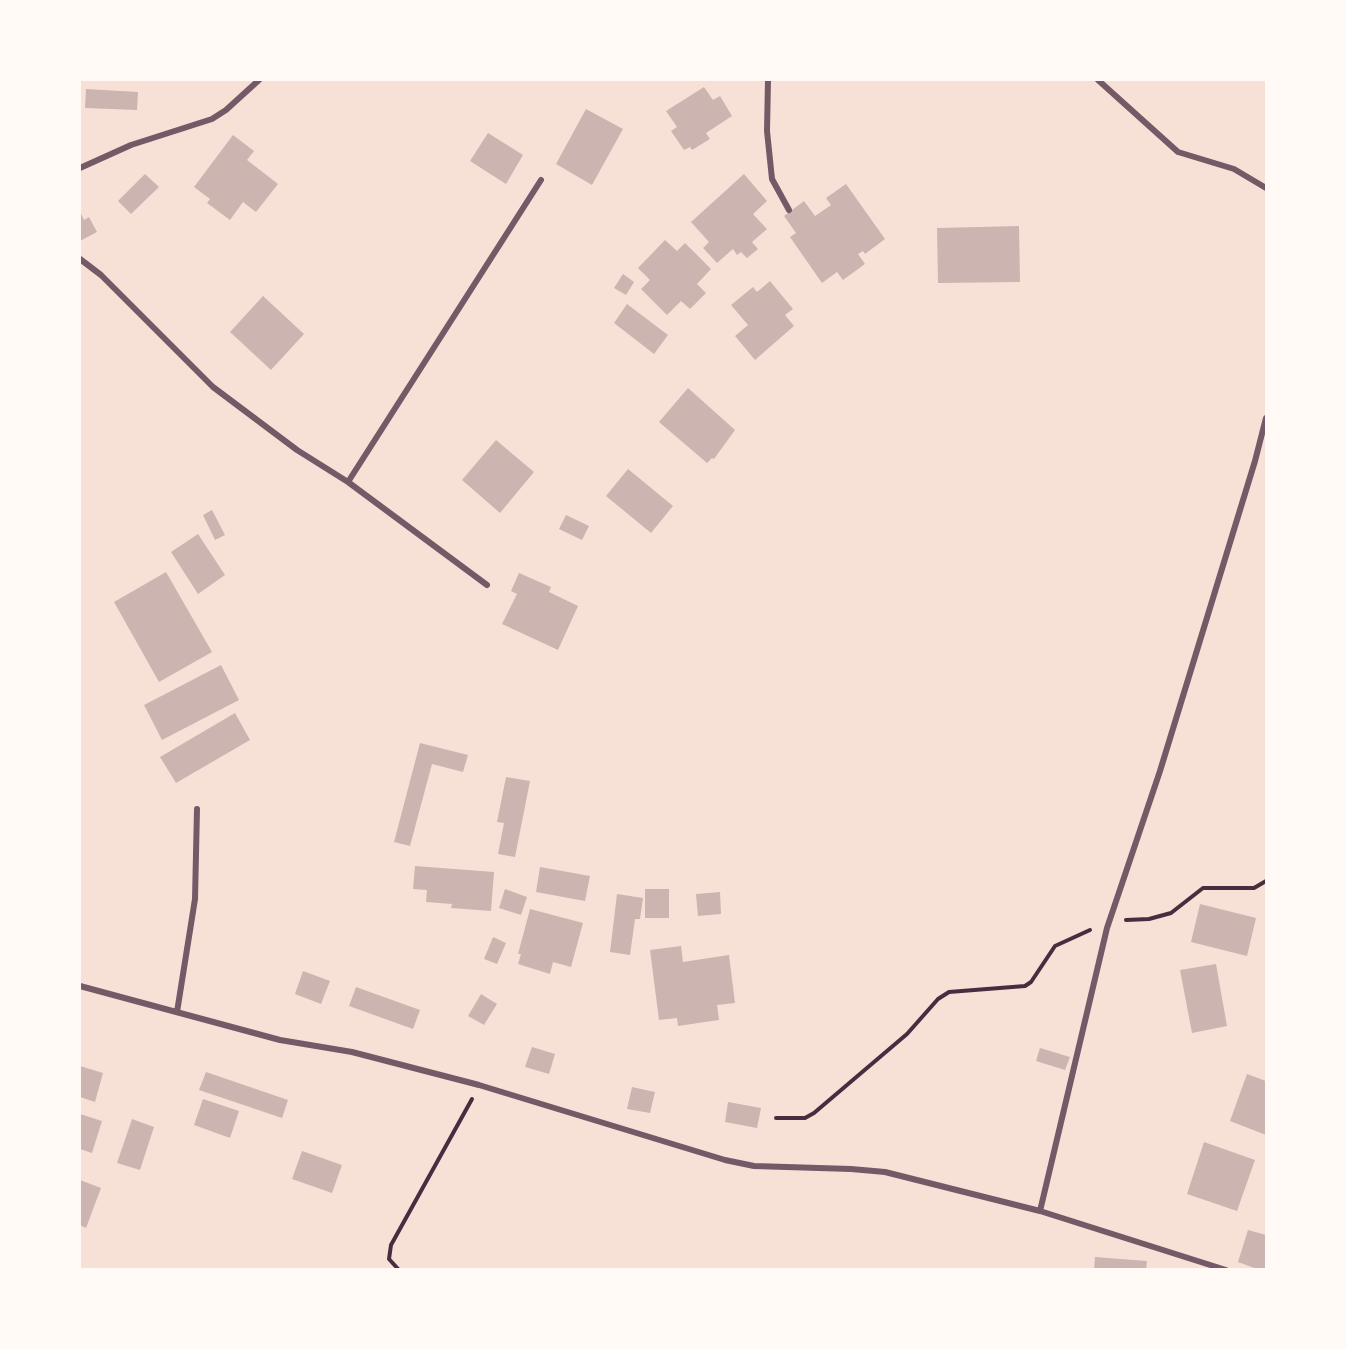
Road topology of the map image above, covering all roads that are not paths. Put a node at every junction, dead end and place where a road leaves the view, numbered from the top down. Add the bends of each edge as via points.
1 (259, 80) edge
2 (768, 80) edge
3 (1098, 80) edge
4 (80, 168) edge
5 (542, 180) dead end
6 (1266, 188) edge
7 (789, 210) dead end
8 (80, 259) edge
9 (1266, 418) edge
10 (348, 482) junction
11 (487, 585) dead end
12 (197, 809) dead end
13 (80, 986) edge
14 (177, 1012) junction
15 (1040, 1211) junction
16 (1226, 1269) edge

1 - 4 street via 212,118 131,145
2 - 7 street via 767,131 772,179
3 - 6 street via 1178,152 1234,169
5 - 10 street
8 - 10 street via 101,275 213,387 297,450
9 - 15 street via 1160,771 1110,921
10 - 11 street
12 - 14 street via 195,899
13 - 14 street
14 - 15 street via 280,1040 352,1052 479,1085 725,1160 754,1166 885,1172
15 - 16 street

